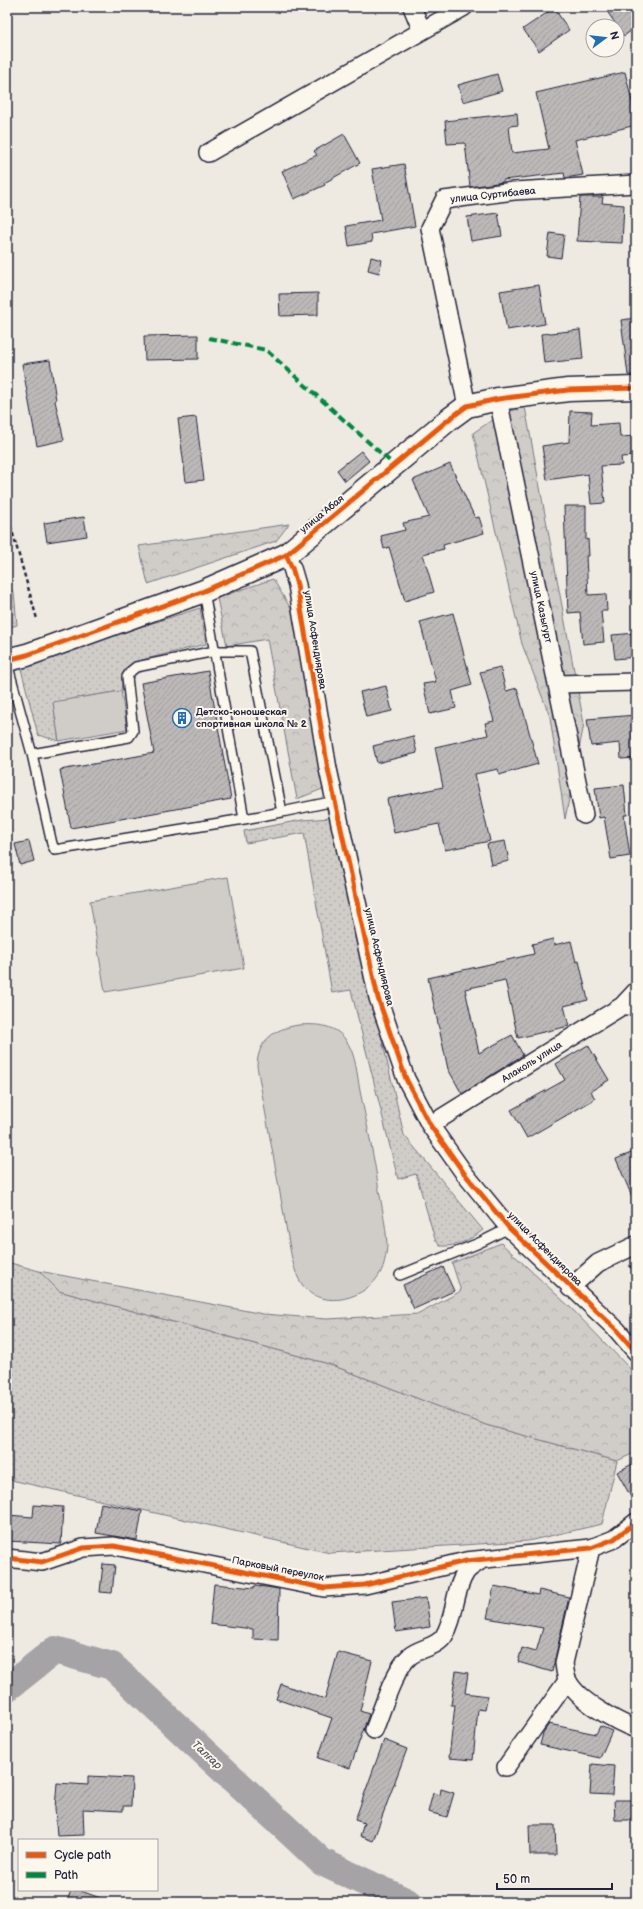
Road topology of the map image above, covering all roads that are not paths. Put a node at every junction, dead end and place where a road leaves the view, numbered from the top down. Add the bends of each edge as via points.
1 (412, 7) edge
2 (464, 7) edge
3 (422, 31) junction
4 (208, 152) dead end
5 (636, 184) edge
6 (636, 388) edge
7 (498, 399) junction
8 (467, 406) junction
9 (286, 555) junction
10 (204, 592) junction
11 (215, 651) junction
12 (7, 660) edge
13 (7, 663) edge
14 (636, 682) edge
15 (557, 684) junction
16 (32, 754) junction
17 (335, 801) junction
18 (282, 812) junction
19 (584, 815) dead end
20 (244, 819) junction
21 (636, 991) edge
22 (629, 1006) edge
23 (430, 1125) junction
24 (509, 1228) junction
25 (636, 1245) edge
26 (400, 1275) dead end
27 (570, 1288) junction
28 (636, 1352) edge
29 (636, 1522) edge
30 (591, 1548) junction
31 (7, 1558) edge
32 (483, 1559) junction
33 (567, 1680) junction
34 (636, 1729) edge
35 (374, 1730) dead end
36 (506, 1767) dead end

1 - 3 street
2 - 3 street
3 - 4 street
5 - 8 street, улица Суртибаева via 514,191 444,200 430,228
6 - 7 street, улица Абая via 568,390
7 - 8 street, улица Абая
7 - 15 street, улица Казыгурт
8 - 9 street, улица Абая
9 - 10 street, улица Абая
9 - 17 street, улица Асфендиярова via 297,584
10 - 11 lane
10 - 12 street, улица Абая
11 - 16 lane via 131,671 127,677 127,684 133,731 129,737
11 - 18 lane via 250,651
11 - 20 lane
13 - 16 lane
14 - 15 street
15 - 19 street, улица Казыгурт
16 - 20 lane via 53,848 58,851
17 - 18 lane
17 - 23 street, улица Асфендиярова via 378,998 406,1079
18 - 20 lane
21 - 22 street, Алаколь улица
22 - 23 street, Алаколь улица
23 - 24 street, улица Асфендиярова via 464,1173
24 - 26 lane via 479,1244
24 - 27 street, улица Асфендиярова
25 - 27 street via 598,1263
27 - 28 street, улица Асфендиярова via 617,1330
29 - 30 street, Парковый переулок via 614,1539
30 - 32 street, Парковый переулок
30 - 33 street via 564,1663
31 - 32 street, Парковый переулок via 42,1562 83,1548 114,1546 324,1588 364,1585
32 - 35 street via 467,1572 459,1586 444,1637 411,1656 399,1669
33 - 34 street via 575,1692 615,1721
33 - 36 street

